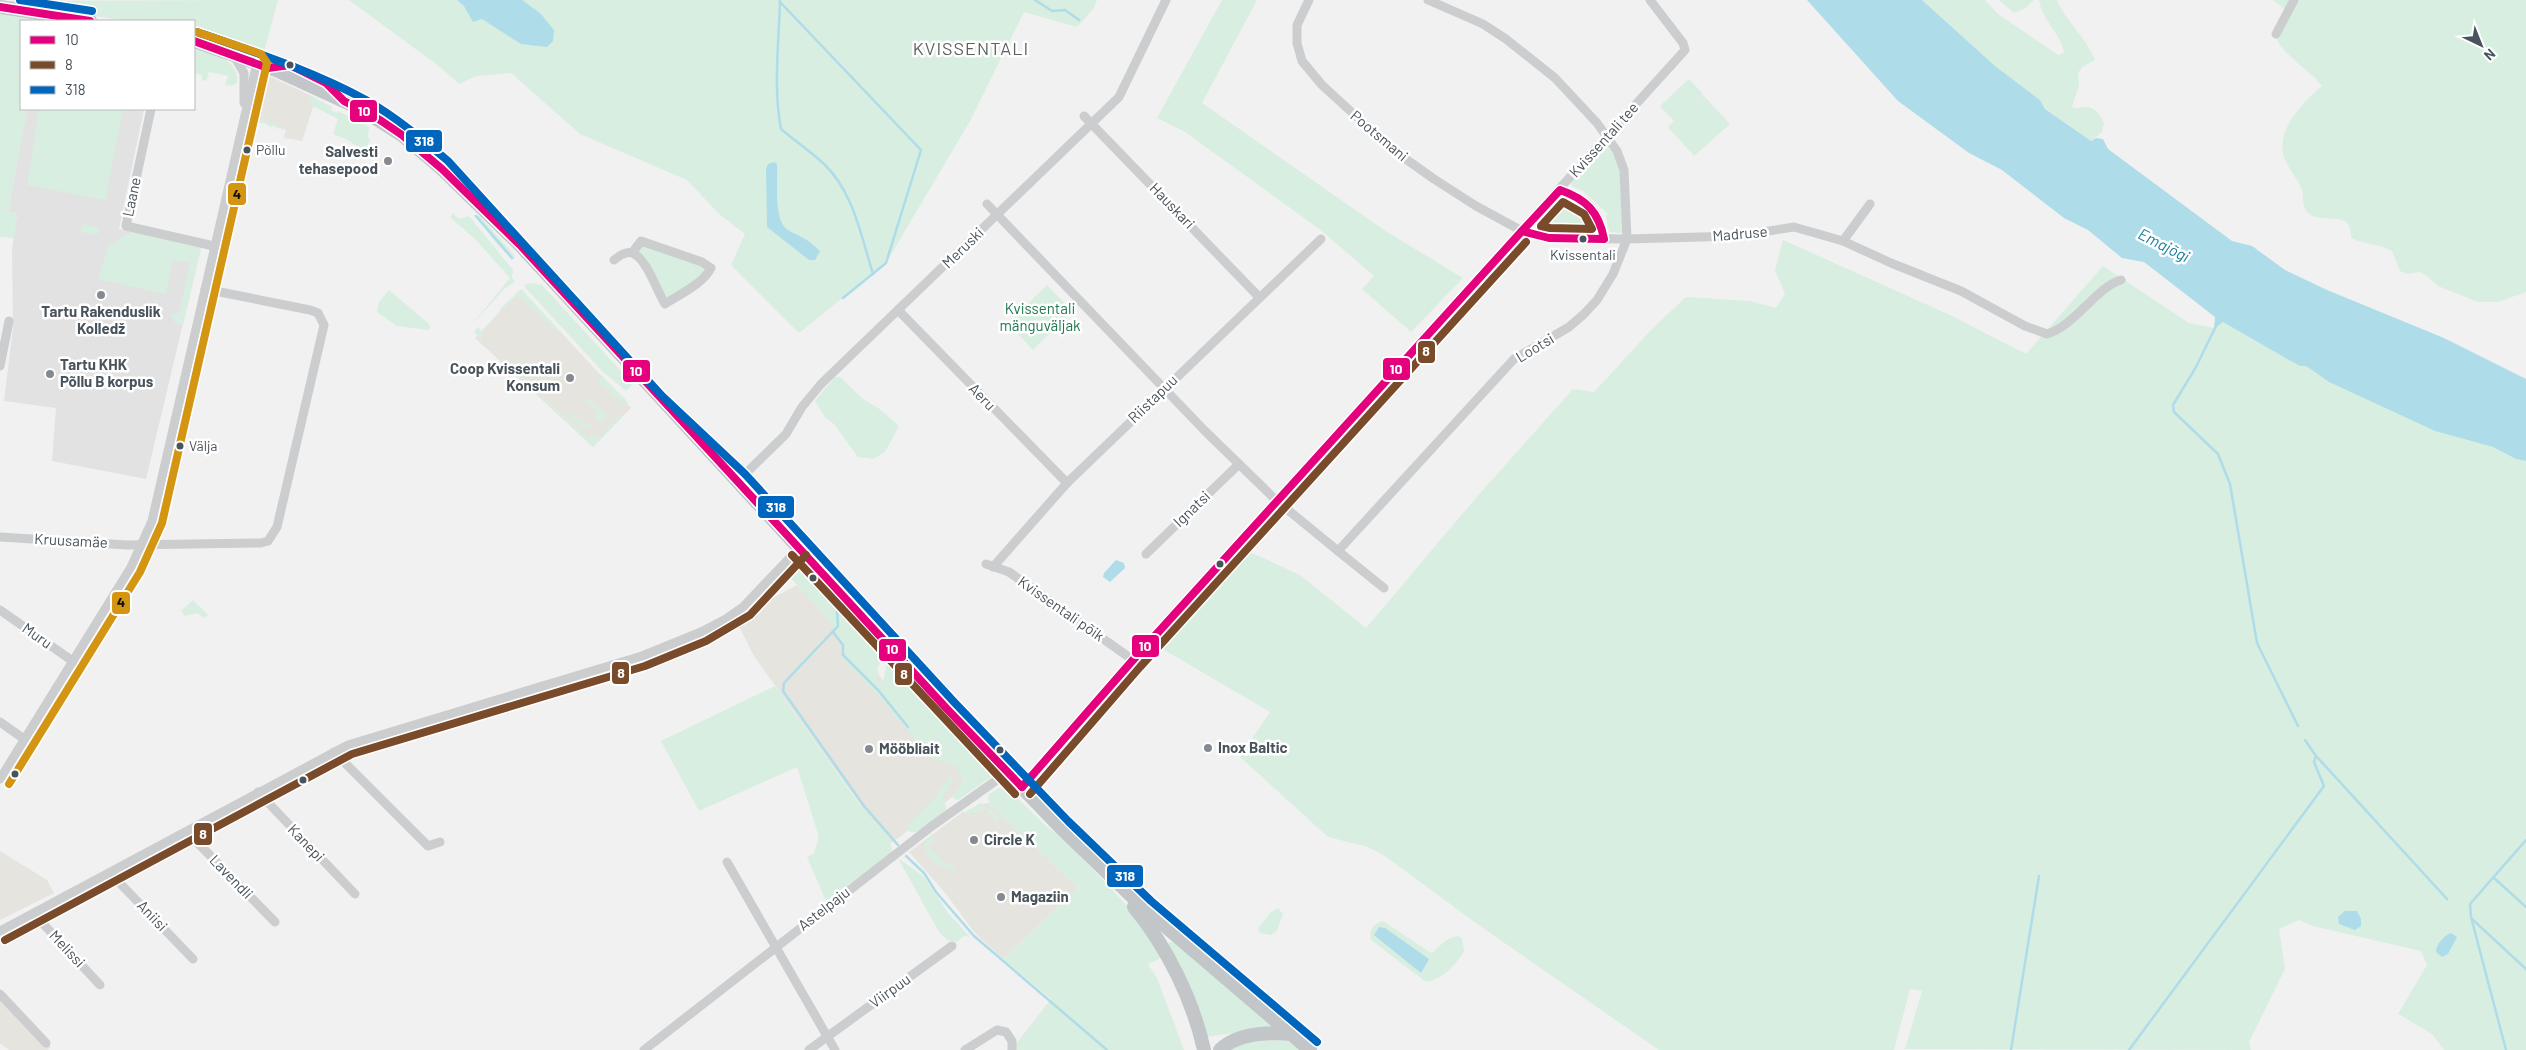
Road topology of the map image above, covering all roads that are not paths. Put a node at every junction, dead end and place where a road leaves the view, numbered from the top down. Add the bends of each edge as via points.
1 (1166, 0) edge
2 (1309, 0) edge
3 (1428, 0) edge
4 (1650, 0) edge
5 (2294, 0) edge
6 (0, 7) edge
7 (84, 20) edge
8 (2276, 34) dead end
9 (195, 41) edge
10 (230, 52) junction
11 (257, 63) junction
12 (151, 110) edge
13 (245, 113) junction
14 (1084, 116) dead end
15 (1092, 124) junction
16 (1607, 137) junction
17 (1560, 190) junction
18 (987, 204) dead end
19 (1870, 204) dead end
20 (997, 215) junction
21 (1522, 231) junction
22 (1321, 239) dead end
23 (1604, 239) junction
24 (1627, 239) junction
25 (1843, 241) junction
26 (214, 246) junction
27 (632, 253) junction
28 (614, 260) dead end
29 (2121, 280) dead end
30 (205, 289) junction
31 (1259, 297) junction
32 (898, 310) junction
33 (6, 319) edge
34 (0, 366) edge
35 (1164, 388) junction
36 (1238, 464) junction
37 (738, 481) junction
38 (1067, 483) junction
39 (1276, 501) junction
40 (0, 537) edge
41 (142, 545) junction
42 (799, 548) junction
43 (1338, 551) junction
44 (1146, 554) dead end
45 (990, 566) joint
46 (1384, 588) dead end
47 (0, 610) edge
48 (1133, 660) junction
49 (74, 662) junction
50 (0, 722) edge
51 (24, 739) junction
52 (334, 752) junction
53 (1008, 772) junction
54 (0, 779) edge
55 (1022, 787) junction
56 (258, 792) junction
57 (189, 831) junction
58 (440, 842) dead end
59 (1095, 861) junction
60 (727, 862) dead end
61 (111, 874) junction
62 (355, 894) dead end
63 (34, 914) junction
64 (275, 922) dead end
65 (0, 931) edge
66 (952, 946) dead end
67 (776, 947) junction
68 (193, 959) dead end
69 (100, 985) dead end
70 (0, 994) edge
71 (1292, 1034) junction
72 (827, 1036) junction
73 (46, 1043) dead end
74 (1012, 1045) edge
75 (644, 1050) edge
76 (810, 1050) edge
77 (835, 1050) edge
78 (965, 1050) edge
79 (1204, 1050) edge
80 (1220, 1050) edge
81 (1310, 1050) edge

1 - 15 street, Meruski via 1119,97
2 - 21 street, Pootsmani via 1297,25 1297,43 1302,61 1322,84 1362,122 1427,174
3 - 16 street via 1483,24 1506,39 1555,78
4 - 16 street, Kvissentali tee via 1683,42 1685,50
5 - 8 street
6 - 7 highway
9 - 10 highway
10 - 11 highway
10 - 13 street via 244,73
11 - 13 street
11 - 37 highway via 380,120 442,169 526,251
12 - 26 street, Laane via 126,226
13 - 26 street
14 - 15 street, Hauskari
15 - 20 street, Meruski via 1029,176
15 - 31 street, Hauskari
16 - 17 street, Kvissentali tee
16 - 24 street, Lootsi via 1624,170
17 - 21 street, Kvissentali tee
17 - 23 street via 1578,197 1597,212
18 - 20 street
19 - 25 street
20 - 32 street, Meruski
20 - 35 street
21 - 23 street, Madruse via 1549,238
21 - 39 street, Kvissentali tee
22 - 31 street, Riistapuu
23 - 24 street, Madruse
24 - 25 street, Madruse via 1737,236 1794,227
24 - 43 street, Lootsi via 1613,274 1597,300 1569,327 1514,359
25 - 29 street, Madruse via 1948,286 2046,334 2079,313 2105,288
26 - 30 street
27 - 27 street via 642,241 711,268 697,283 665,304 648,269
27 - 28 street via 625,253
30 - 41 street via 152,521
30 - 41 street via 310,310 318,313 324,324 278,527 268,541 261,543
31 - 35 street, Riistapuu
32 - 37 street, Meruski via 821,384 786,434
32 - 38 street, Aeru
33 - 34 street
35 - 36 street
35 - 38 street, Riistapuu
36 - 39 street
36 - 44 street, Ignatsi
37 - 42 highway
38 - 45 street, Riistapuu
39 - 43 street
39 - 48 street, Kvissentali tee
40 - 41 street, Kruusamäe
41 - 49 street
42 - 52 street via 743,607 701,632 642,656 436,717
42 - 53 highway
43 - 46 street
45 - 48 street, Kvissentali põik via 1009,572
47 - 49 street, Muru
48 - 55 street, Kvissentali tee
49 - 51 street
50 - 51 street
51 - 54 street
52 - 56 street
52 - 58 street via 428,846
53 - 55 highway
53 - 67 street, Astelpaju via 932,826
55 - 59 highway
56 - 57 street
56 - 62 street, Kanepi
57 - 61 street
57 - 64 street, Lavendli
59 - 71 highway via 1144,908
59 - 79 highway via 1139,913 1160,944 1188,1001
60 - 67 street
61 - 63 street
61 - 68 street, Aniisi
63 - 65 street
63 - 69 street, Melissi
66 - 72 street, Viirpuu
67 - 72 street
67 - 75 street, Astelpaju
70 - 73 street
71 - 80 highway via 1274,1033 1234,1040
71 - 81 highway
72 - 76 street, Viirpuu
72 - 77 street
74 - 78 street via 1006,1032 997,1030

